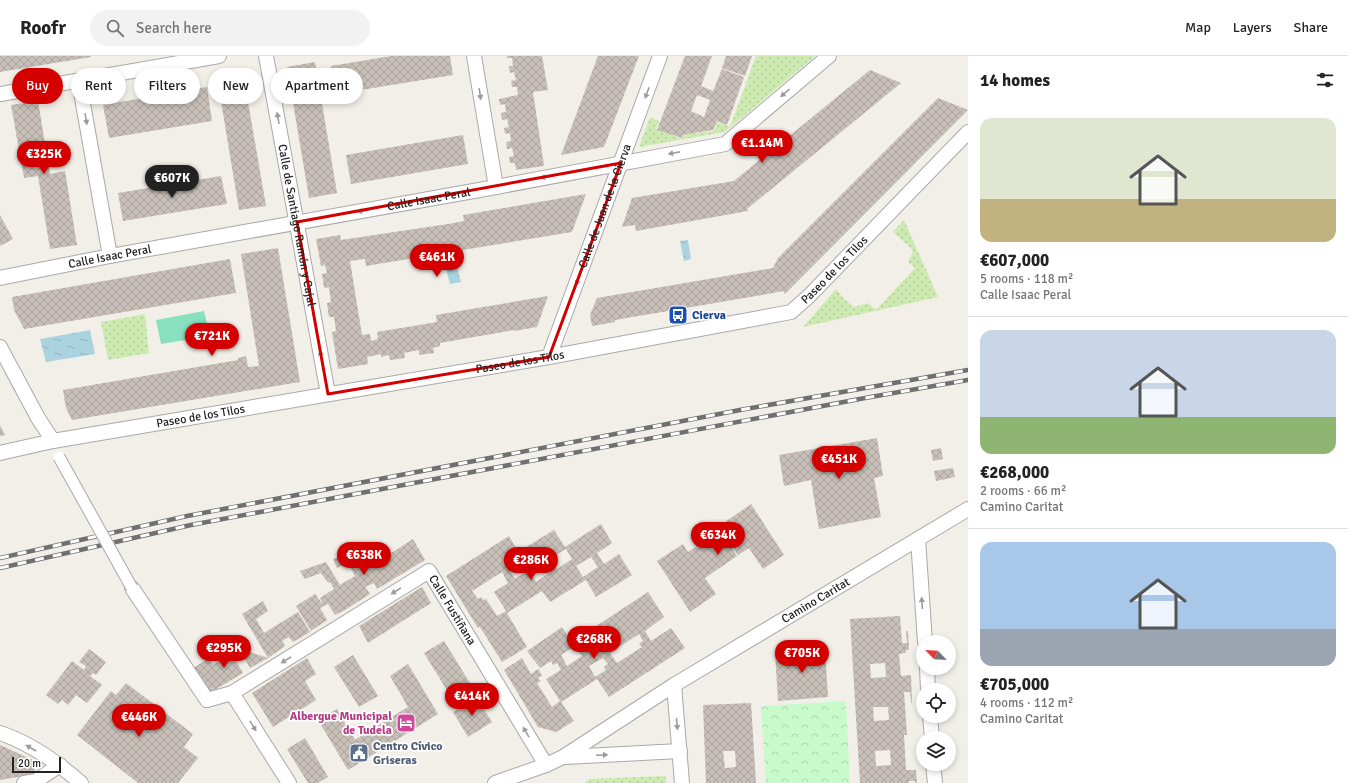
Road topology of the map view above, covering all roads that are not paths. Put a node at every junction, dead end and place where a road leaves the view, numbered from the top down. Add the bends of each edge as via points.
1 (219, 56) edge
2 (266, 56) edge
3 (474, 56) edge
4 (660, 56) edge
5 (829, 56) edge
6 (185, 59) edge
7 (126, 71) edge
8 (71, 82) edge
9 (0, 94) edge
10 (83, 104) edge
11 (968, 132) edge
12 (621, 164) junction
13 (496, 187) junction
14 (297, 222) junction
15 (110, 256) junction
16 (0, 278) edge
17 (0, 346) edge
18 (549, 357) junction
19 (328, 394) junction
20 (53, 441) junction
21 (0, 453) edge
22 (59, 457) dead end
23 (968, 509) edge
24 (918, 539) junction
25 (132, 588) joint
26 (925, 635) edge
27 (674, 685) junction
28 (232, 693) junction
29 (0, 733) edge
30 (680, 751) junction
31 (563, 757) junction
32 (60, 765) junction
33 (546, 765) junction
34 (934, 771) edge
35 (24, 783) edge
36 (81, 783) edge
37 (289, 783) edge
38 (495, 783) edge
39 (682, 783) edge
40 (935, 783) edge

1 - 6 street
14 -> 2 street, Calle de Santiago Ramón y Cajal
3 -> 13 street
4 -> 12 street, Calle de Juan de la Cierva
5 -> 12 street, Calle Isaac Peral via 725,144
6 - 7 street
8 - 9 street
10 -> 15 street
11 - 18 street, Paseo de los Tilos via 791,312
12 -> 13 street, Calle Isaac Peral
12 -> 18 street, Calle de Juan de la Cierva
13 -> 14 street, Calle Isaac Peral
14 - 15 street, Calle Isaac Peral
19 -> 14 street, Calle de Santiago Ramón y Cajal
15 - 16 street, Calle Isaac Peral
17 - 20 street
18 - 19 street, Paseo de los Tilos
19 - 20 street, Paseo de los Tilos
20 - 21 street, Paseo de los Tilos
22 - 25 street, bridge
23 - 24 street, Camino Caritat
26 -> 24 street
24 - 27 street, Camino Caritat
25 - 28 street, Calle Fustiñana via 206,700
27 -> 30 street
27 - 31 street, Camino Caritat
33 -> 28 street, Calle Fustiñana via 429,570
28 -> 37 street
32 -> 29 street via 14,738
31 -> 30 street, Camino Caritat
30 - 39 street
31 - 33 street, Camino Caritat
32 - 35 street via 36,781
32 - 36 street
33 - 38 street, Camino Caritat
34 - 40 street

